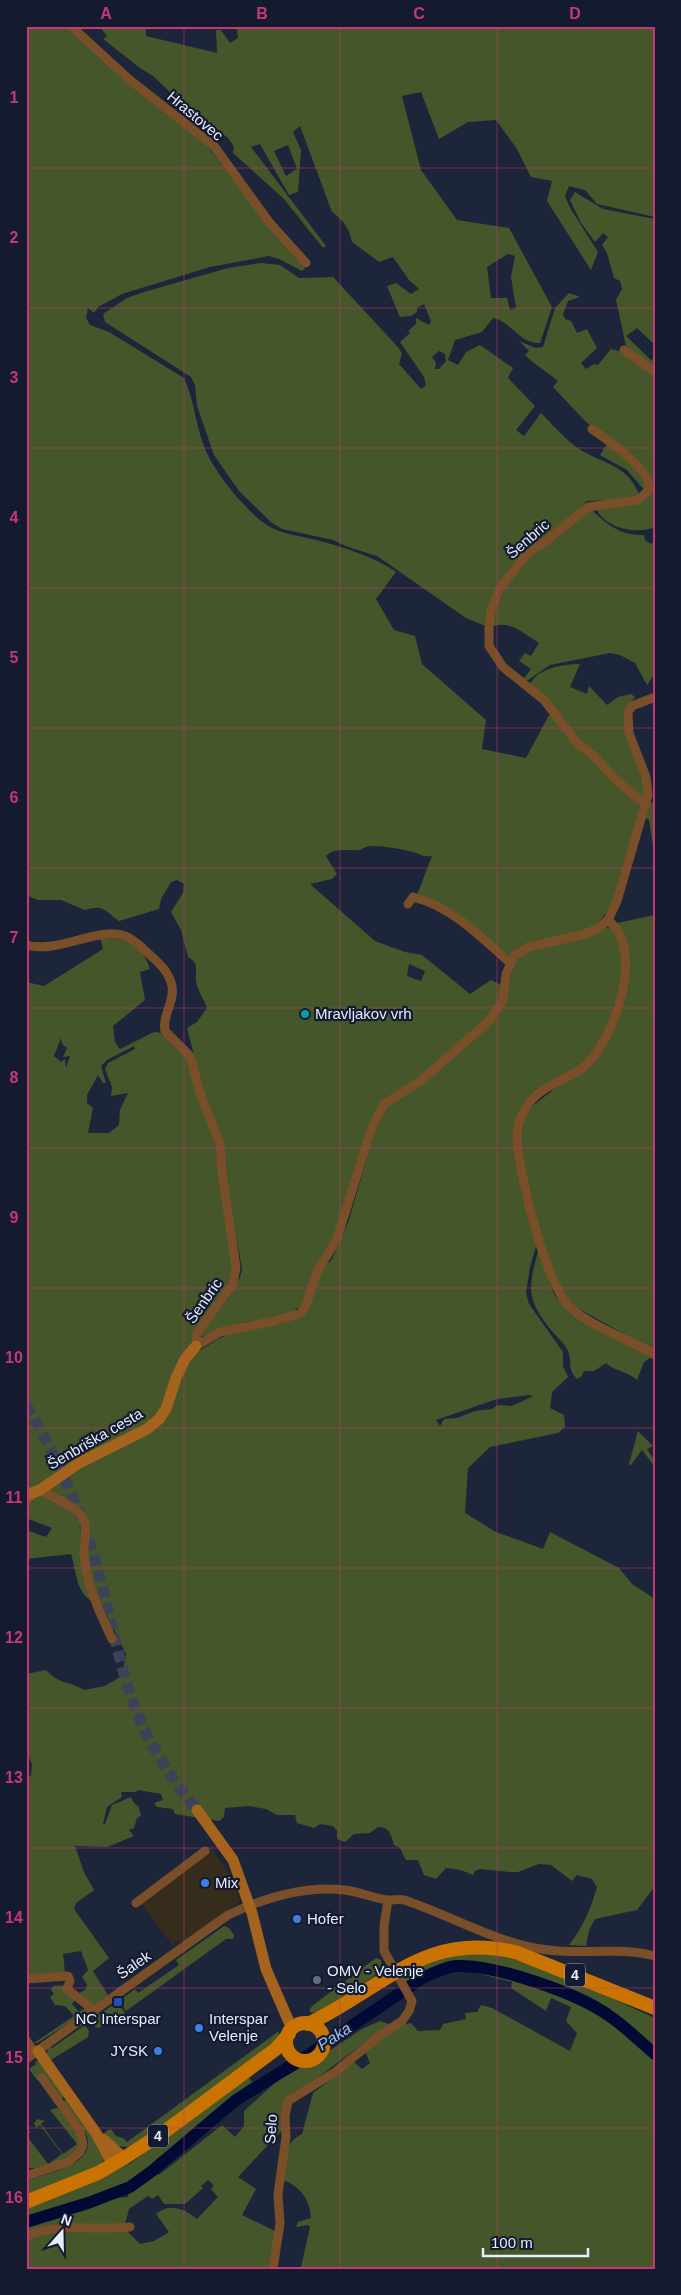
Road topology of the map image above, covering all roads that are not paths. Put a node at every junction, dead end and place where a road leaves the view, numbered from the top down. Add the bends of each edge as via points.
1 (72, 26) edge
2 (306, 263) dead end
3 (624, 350) dead end
4 (655, 372) edge
5 (592, 429) dead end
6 (655, 697) edge
7 (646, 805) junction
8 (408, 904) dead end
9 (608, 920) junction
10 (26, 944) edge
11 (510, 963) junction
12 (196, 1346) junction
13 (655, 1354) edge
14 (40, 1490) junction
15 (26, 1496) edge
16 (26, 1501) edge
17 (112, 1639) dead end
18 (198, 1810) tunnel mouth
19 (205, 1851) dead end
20 (388, 1900) junction
21 (136, 1903) dead end
22 (655, 1956) edge
23 (26, 1979) edge
24 (398, 1979) junction
25 (655, 2008) edge
26 (95, 2011) junction
27 (319, 2034) junction
28 (26, 2040) edge
29 (290, 2045) junction
30 (37, 2052) junction
31 (26, 2059) edge
32 (42, 2078) dead end
33 (119, 2161) junction
34 (26, 2176) edge
35 (26, 2202) edge
36 (130, 2227) dead end
37 (26, 2236) edge
38 (272, 2269) edge

1 - 2 street, Hrastovec via 130,80 214,146 268,222
3 - 4 street
5 - 7 street, Šenbric via 636,465 648,479 649,490 638,500 588,506 527,554 506,579 495,599 489,646 508,672 550,707 577,743
6 - 7 street via 632,706 627,720 628,733 646,777
7 - 9 street via 617,901
8 - 11 street via 413,897 437,904 482,937
9 - 11 street via 582,935 528,948 514,956
9 - 13 street via 620,934 626,962 625,981 610,1027 589,1062 554,1082 527,1106 517,1132 518,1150 540,1241 559,1294 572,1309
10 - 12 street, Šenbric via 44,948 102,936 124,936 160,964 170,979 172,995 165,1017 165,1030 190,1056 220,1144 236,1267 233,1284 197,1333
11 - 12 street, Šenbric via 503,1000 490,1020 423,1079 389,1098 378,1112 337,1239 317,1272 301,1312 275,1321 220,1332
12 - 14 street, Šenbriška cesta via 185,1359 159,1419 147,1429 79,1463
14 - 15 street, Šenbriška cesta
14 - 16 street
14 - 17 street via 83,1518 87,1575
18 - 29 street via 233,1860 252,1913
19 - 21 street
20 - 22 street via 404,1900 499,1938 540,1949 638,1951
20 - 24 street via 384,1951
20 - 26 street, Šalek via 342,1889 316,1889 288,1893 248,1906 228,1915
23 - 26 street via 68,1976 67,1990
24 - 25 main road, 4 via 446,1950 497,1948 543,1962
24 - 27 main road, 4 via 328,2013 320,2022
24 - 38 street, Selo via 412,2001 402,2021 334,2072 288,2101 278,2194 280,2223
26 - 30 street, Šalek
27 - 29 main road, 4 via 302,2023
27 - 29 main road, 4 via 316,2058
28 - 30 street
29 - 33 main road, 4
30 - 31 street, Šalek
30 - 33 street
32 - 34 street via 80,2131 83,2145 68,2162
33 - 35 main road, 4 via 98,2173
36 - 37 street via 69,2227

